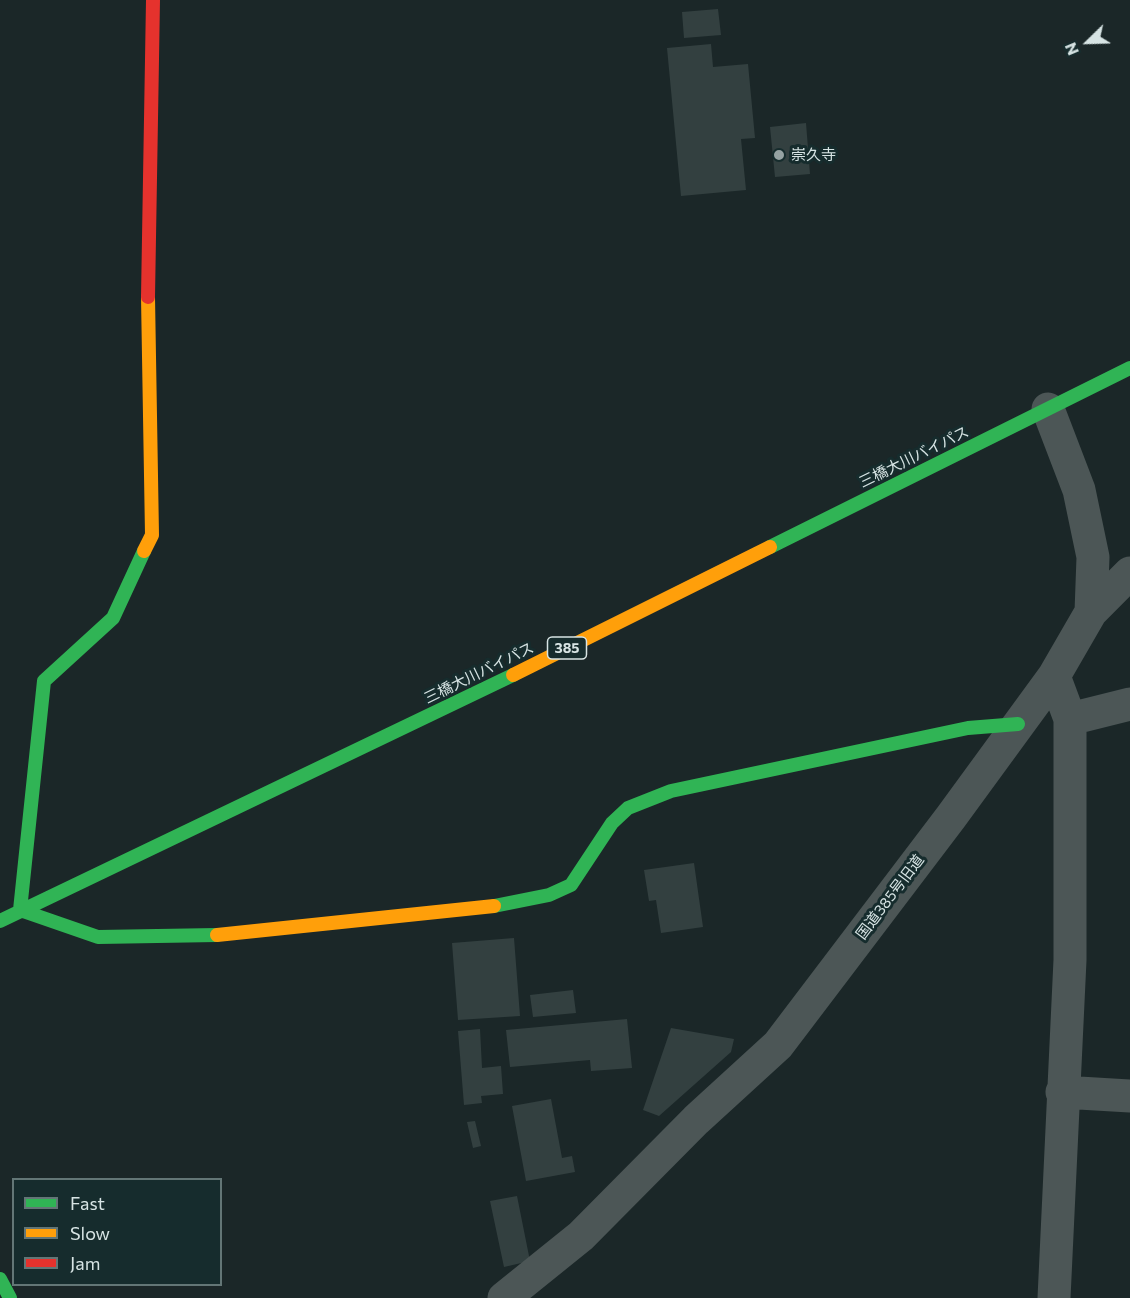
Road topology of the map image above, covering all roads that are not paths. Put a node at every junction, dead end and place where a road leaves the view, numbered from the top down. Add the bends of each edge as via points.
1 (153, 0) edge
2 (1130, 368) edge
3 (1047, 409) junction
4 (1130, 573) edge
5 (1091, 612) junction
6 (1053, 676) junction
7 (1130, 704) edge
8 (1070, 719) junction
9 (1018, 724) junction
10 (20, 910) junction
11 (0, 921) edge
12 (1062, 1092) junction
13 (1130, 1096) edge
14 (0, 1279) edge
15 (10, 1298) edge
16 (504, 1298) edge
17 (1054, 1298) edge

1 - 10 main road via 148,283 152,536 113,618 44,681
2 - 3 main road, 三橋大川バイパス / 385
3 - 5 street, 国道385号旧道 via 1079,490 1093,557
3 - 10 main road, 三橋大川バイパス / 385 via 455,704
4 - 5 street
5 - 6 street, 国道385号旧道
6 - 8 street
6 - 9 street, 国道385号旧道
7 - 8 street
8 - 12 street via 1070,960
9 - 10 main road via 968,728 671,791 628,808 612,823 571,885 508,905 226,936 98,938
9 - 16 street, 国道385号旧道 via 778,1045 696,1120 581,1236
10 - 11 main road, 三橋大川バイパス / 385
12 - 13 street
12 - 17 street
14 - 15 main road

